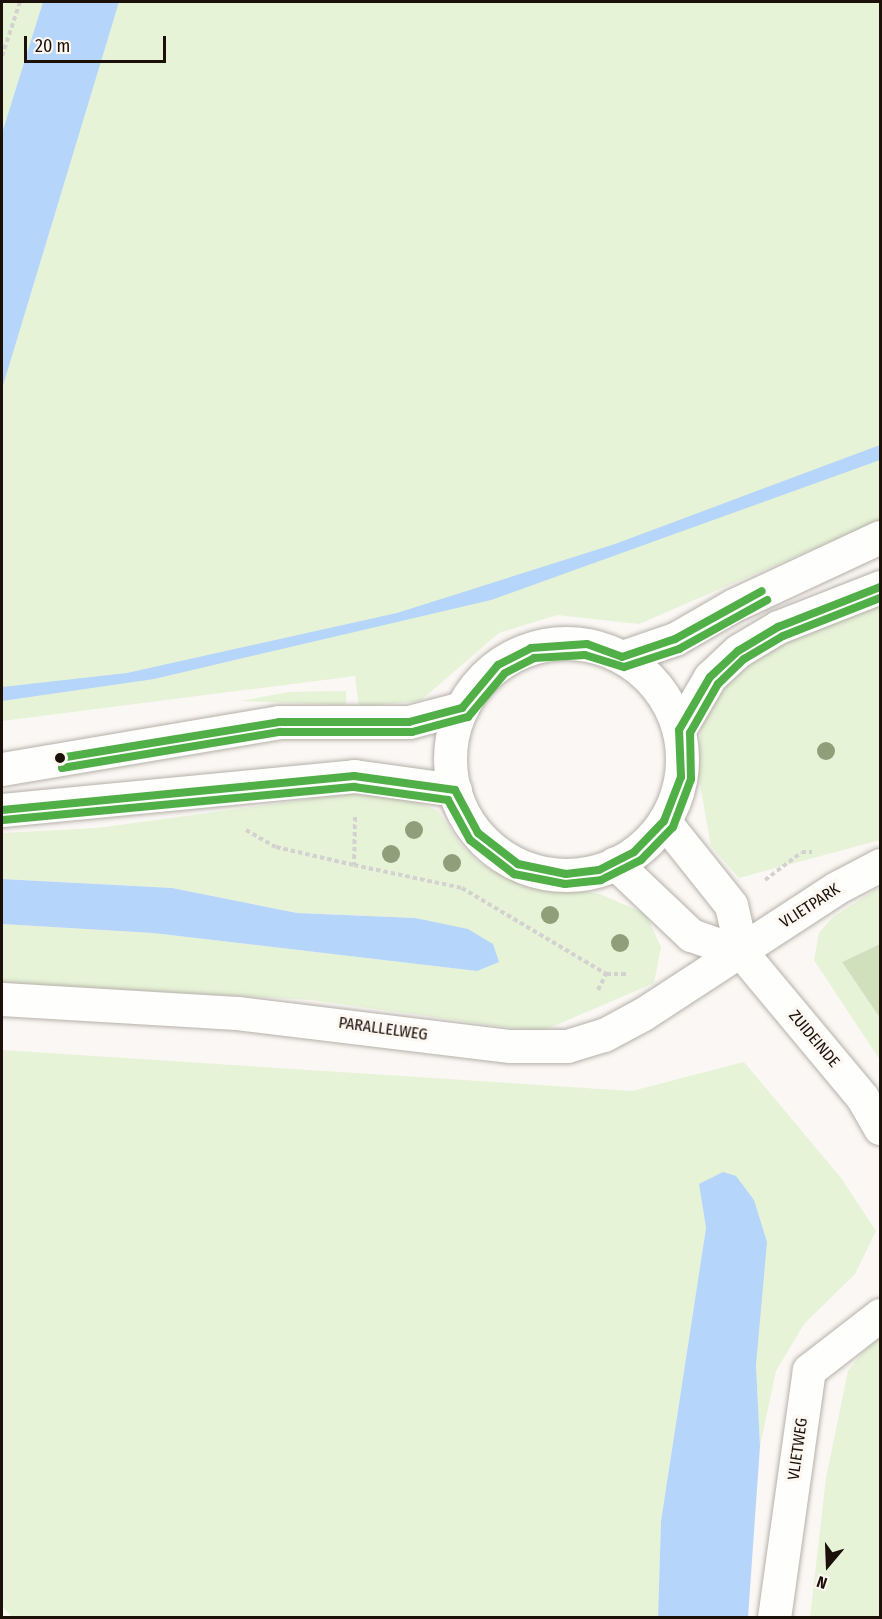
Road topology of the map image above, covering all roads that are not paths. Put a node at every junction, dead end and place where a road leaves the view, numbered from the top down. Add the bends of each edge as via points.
1 (880, 537) edge
2 (880, 587) edge
3 (622, 657) junction
4 (462, 708) junction
5 (679, 730) junction
6 (2, 769) edge
7 (454, 790) junction
8 (2, 810) edge
9 (664, 821) junction
10 (615, 863) junction
11 (880, 865) edge
12 (742, 953) junction
13 (2, 999) edge
14 (880, 1128) edge
15 (880, 1315) edge
16 (774, 1617) edge

1 - 3 main road via 744,600 675,639
2 - 5 main road via 778,627 738,651 710,677
3 - 4 main road via 587,644 531,648 498,665
3 - 5 main road via 658,687
4 - 6 main road via 409,722 279,722
4 - 7 main road via 451,748
5 - 9 main road via 681,777
7 - 8 main road via 354,776
7 - 10 main road via 478,833 518,864 566,874
9 - 10 main road via 651,838
9 - 12 main road, ZUIDEINDE via 730,905
10 - 12 main road via 691,935
11 - 12 main road, VLIETPARK via 836,888
12 - 13 main road, PARALLELWEG via 604,1035 567,1046 510,1046 237,1013
12 - 14 main road, ZUIDEINDE via 862,1097
15 - 16 main road, VLIETWEG via 809,1370

